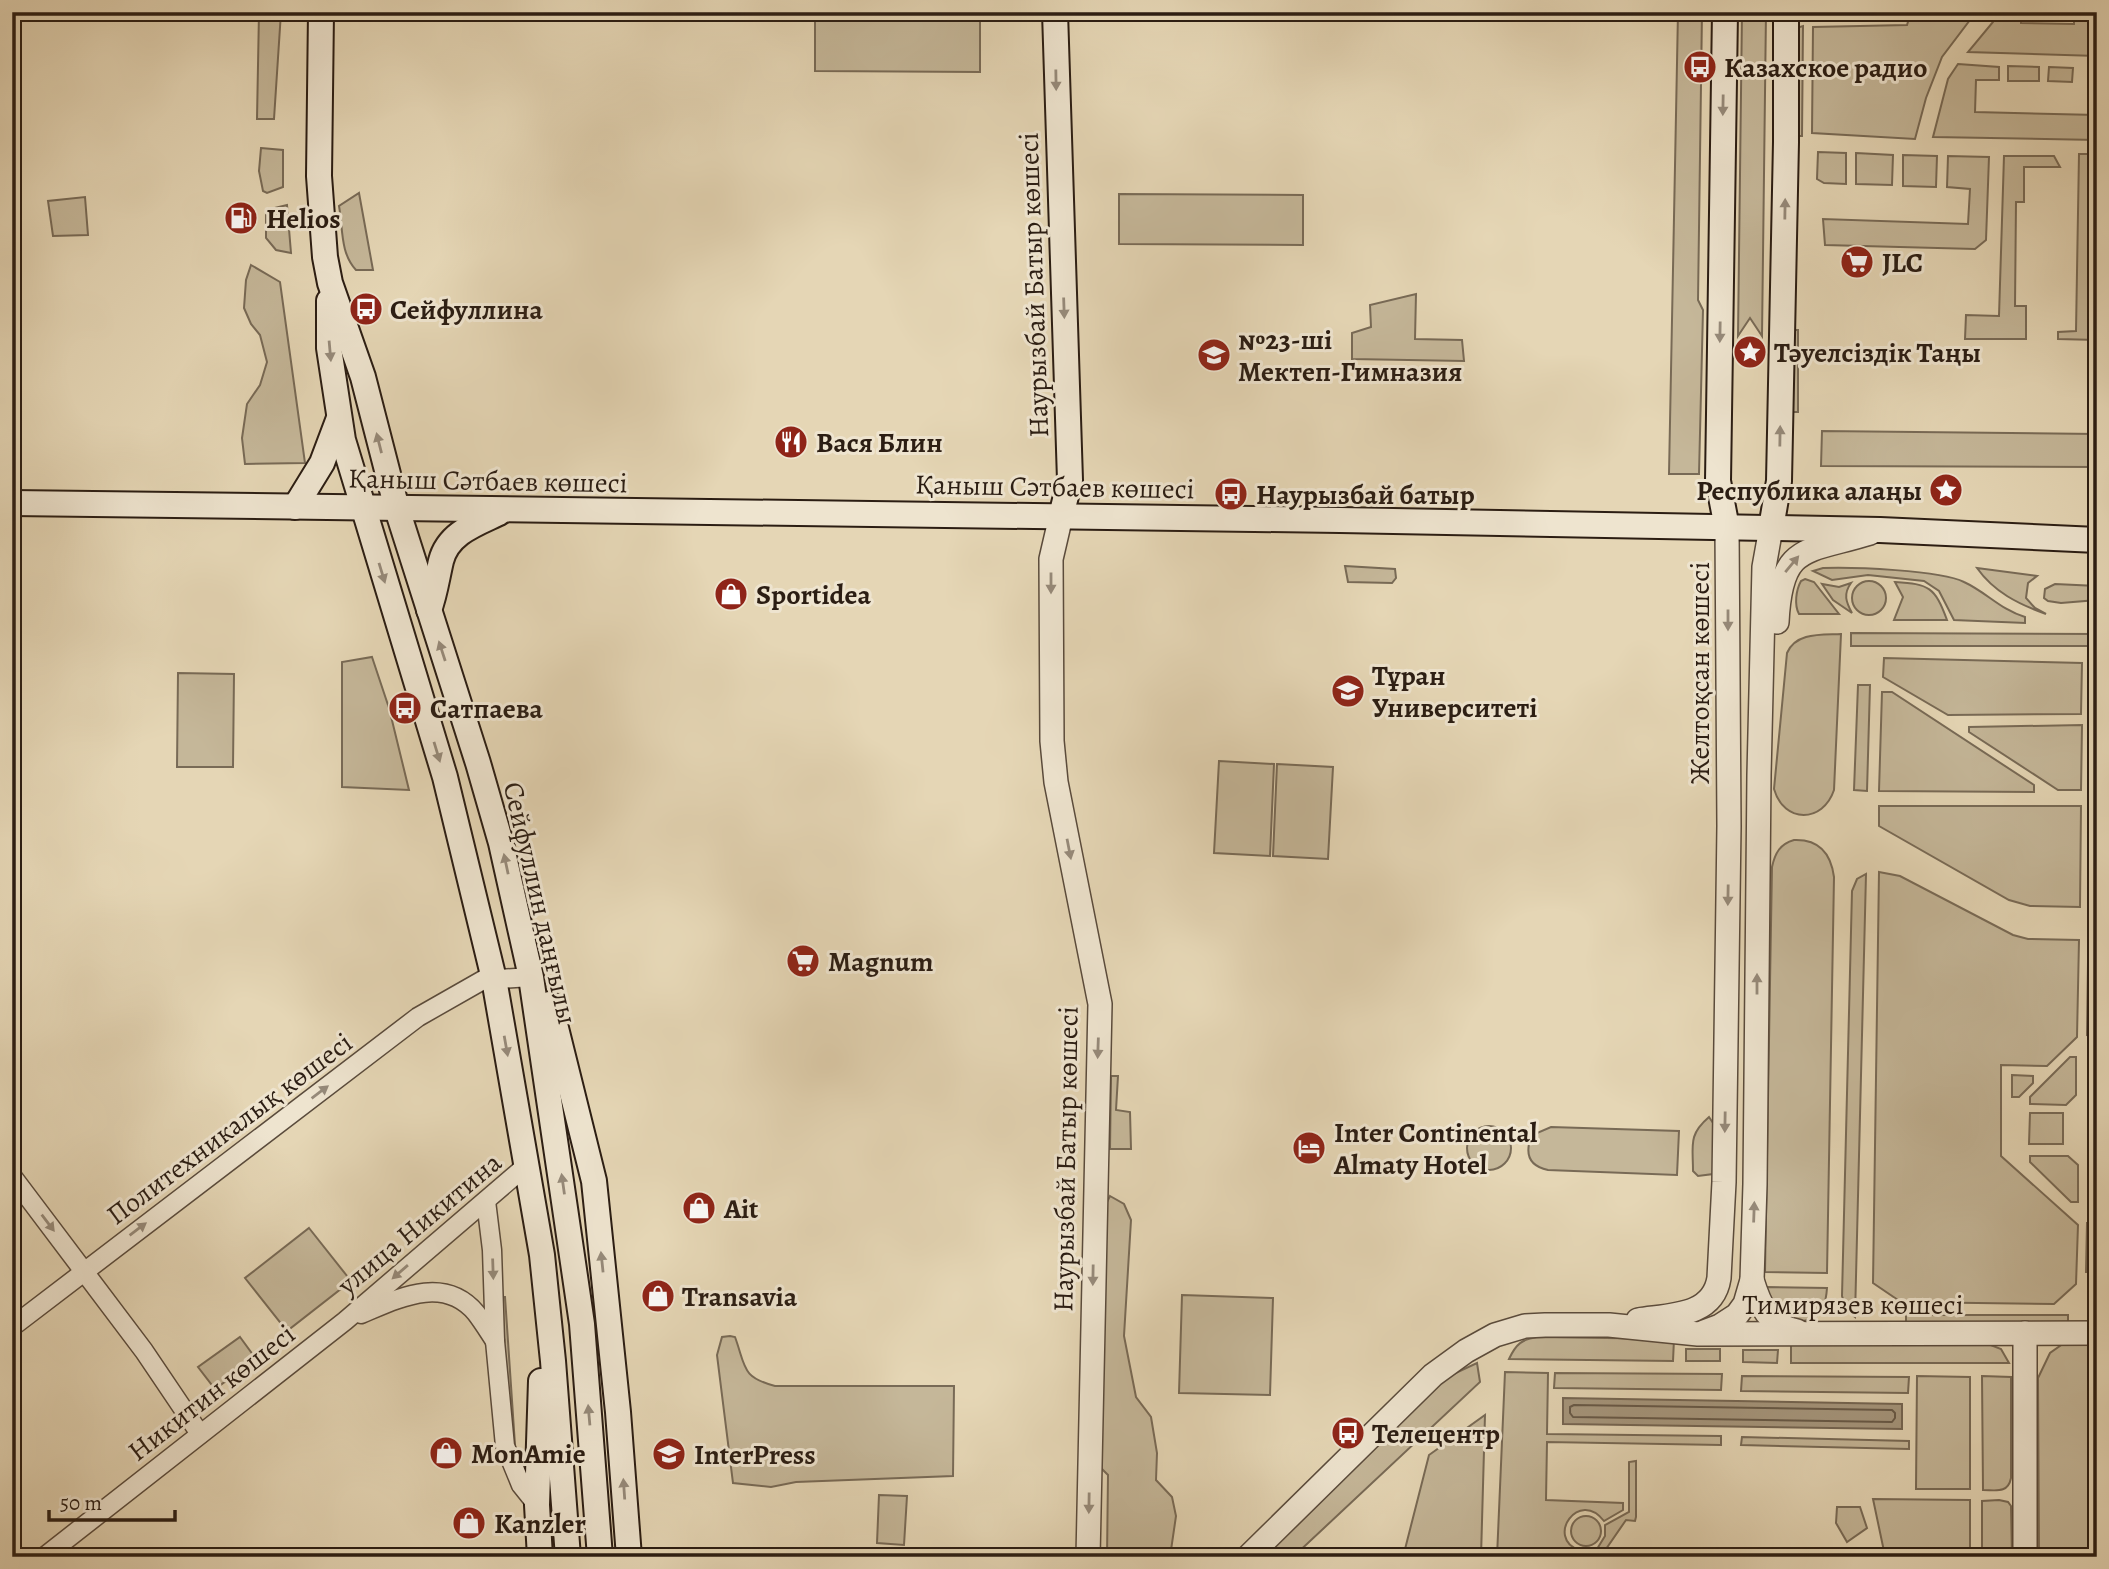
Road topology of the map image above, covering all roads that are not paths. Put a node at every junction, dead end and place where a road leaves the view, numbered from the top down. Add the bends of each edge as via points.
1 (321, 12) edge
2 (1055, 12) edge
3 (1725, 12) edge
4 (1786, 12) edge
5 (330, 283) junction
6 (339, 418) junction
7 (12, 503) edge
8 (295, 508) junction
9 (362, 508) junction
10 (397, 509) junction
11 (504, 510) junction
12 (1062, 516) junction
13 (1727, 528) junction
14 (1772, 528) junction
15 (1880, 530) junction
16 (2097, 540) edge
17 (429, 610) junction
18 (1759, 775) junction
19 (1729, 827) junction
20 (1759, 828) junction
21 (513, 901) junction
22 (531, 977) junction
23 (488, 980) junction
24 (527, 1165) junction
25 (12, 1176) edge
26 (486, 1201) junction
27 (542, 1255) junction
28 (84, 1270) junction
29 (1752, 1280) junction
30 (1682, 1313) joint
31 (345, 1321) junction
32 (1609, 1325) junction
33 (12, 1327) edge
34 (2025, 1333) junction
35 (2097, 1333) edge
36 (1698, 1334) junction
37 (1820, 1335) junction
38 (495, 1341) junction
39 (200, 1434) junction
40 (537, 1505) junction
41 (44, 1557) edge
42 (540, 1557) edge
43 (568, 1557) edge
44 (600, 1557) edge
45 (629, 1557) edge
46 (1088, 1557) edge
47 (1248, 1557) edge
48 (2025, 1557) edge

1 - 5 main road, Сейфуллин даңғылы via 320,176
2 -> 12 main road, Наурызбай Батыр көшесі via 1070,480
3 -> 13 main road, Желтоқсан көшесі via 1718,481
14 -> 4 main road via 1779,481
5 -> 6 main road, Сейфуллин даңғылы via 329,348
10 -> 5 main road, Сейфуллин даңғылы via 363,377
6 - 8 main road via 322,463
6 - 9 main road, Сейфуллин даңғылы
7 - 8 main road, Қаныш Сәтбаев көшесі
8 - 9 main road, Қаныш Сәтбаев көшесі
9 - 10 main road, Қаныш Сәтбаев көшесі
9 -> 23 main road, Сейфуллин даңғылы via 444,777
10 - 11 main road, Қаныш Сәтбаев көшесі
10 - 17 main road, Сейфуллин даңғылы
11 - 12 main road, Қаныш Сәтбаев көшесі
11 - 17 main road via 457,535 447,547
12 - 13 main road, Қаныш Сәтбаев көшесі
12 -> 46 street, Наурызбай Батыр көшесі via 1051,559 1052,741 1100,1004
13 - 14 main road, Қаныш Сәтбаев көшесі
13 -> 19 street, Желтоқсан көшесі
14 - 15 main road, Қаныш Сәтбаев көшесі
14 - 18 street via 1764,567
15 - 16 main road, Қаныш Сәтбаев көшесі
18 -> 15 street via 1784,574 1802,553
21 -> 17 main road, Сейфуллин даңғылы via 478,763
18 - 20 street
19 - 20 street
19 -> 30 street, Желтоқсан көшесі via 1719,1278 1709,1301
29 -> 20 street
21 - 22 main road, Сейфуллин даңғылы
45 -> 21 main road via 594,1181 544,982
22 - 23 street
44 -> 22 main road, Сейфуллин даңғылы via 582,1324
23 -> 24 main road, Сейфуллин даңғылы
28 -> 23 street, Политехникалық көшесі via 418,1017
24 - 26 street, улица Никитина
24 - 27 main road, Сейфуллин даңғылы
25 -> 28 street
26 -> 31 street, улица Никитина
26 -> 38 street
27 - 40 main road
27 - 43 main road, Сейфуллин даңғылы
28 - 33 street, Политехникалық көшесі
28 - 39 street
29 - 36 street via 1737,1315
29 - 37 street via 1764,1313 1774,1322
30 - 32 street, Тимирязев көшесі
31 - 38 street via 421,1292 446,1293 476,1313
31 - 39 street, Никитин көшесі
32 - 36 street, Тимирязев көшесі
32 - 47 street, Тимирязев көшесі via 1525,1326 1466,1351 1433,1376
34 - 35 street, Тимирязев көшесі
34 - 37 street, Тимирязев көшесі
34 - 48 street
36 - 37 street, Тимирязев көшесі
38 - 40 street via 505,1446 521,1485
39 - 41 street, Никитин көшесі
40 - 42 main road

